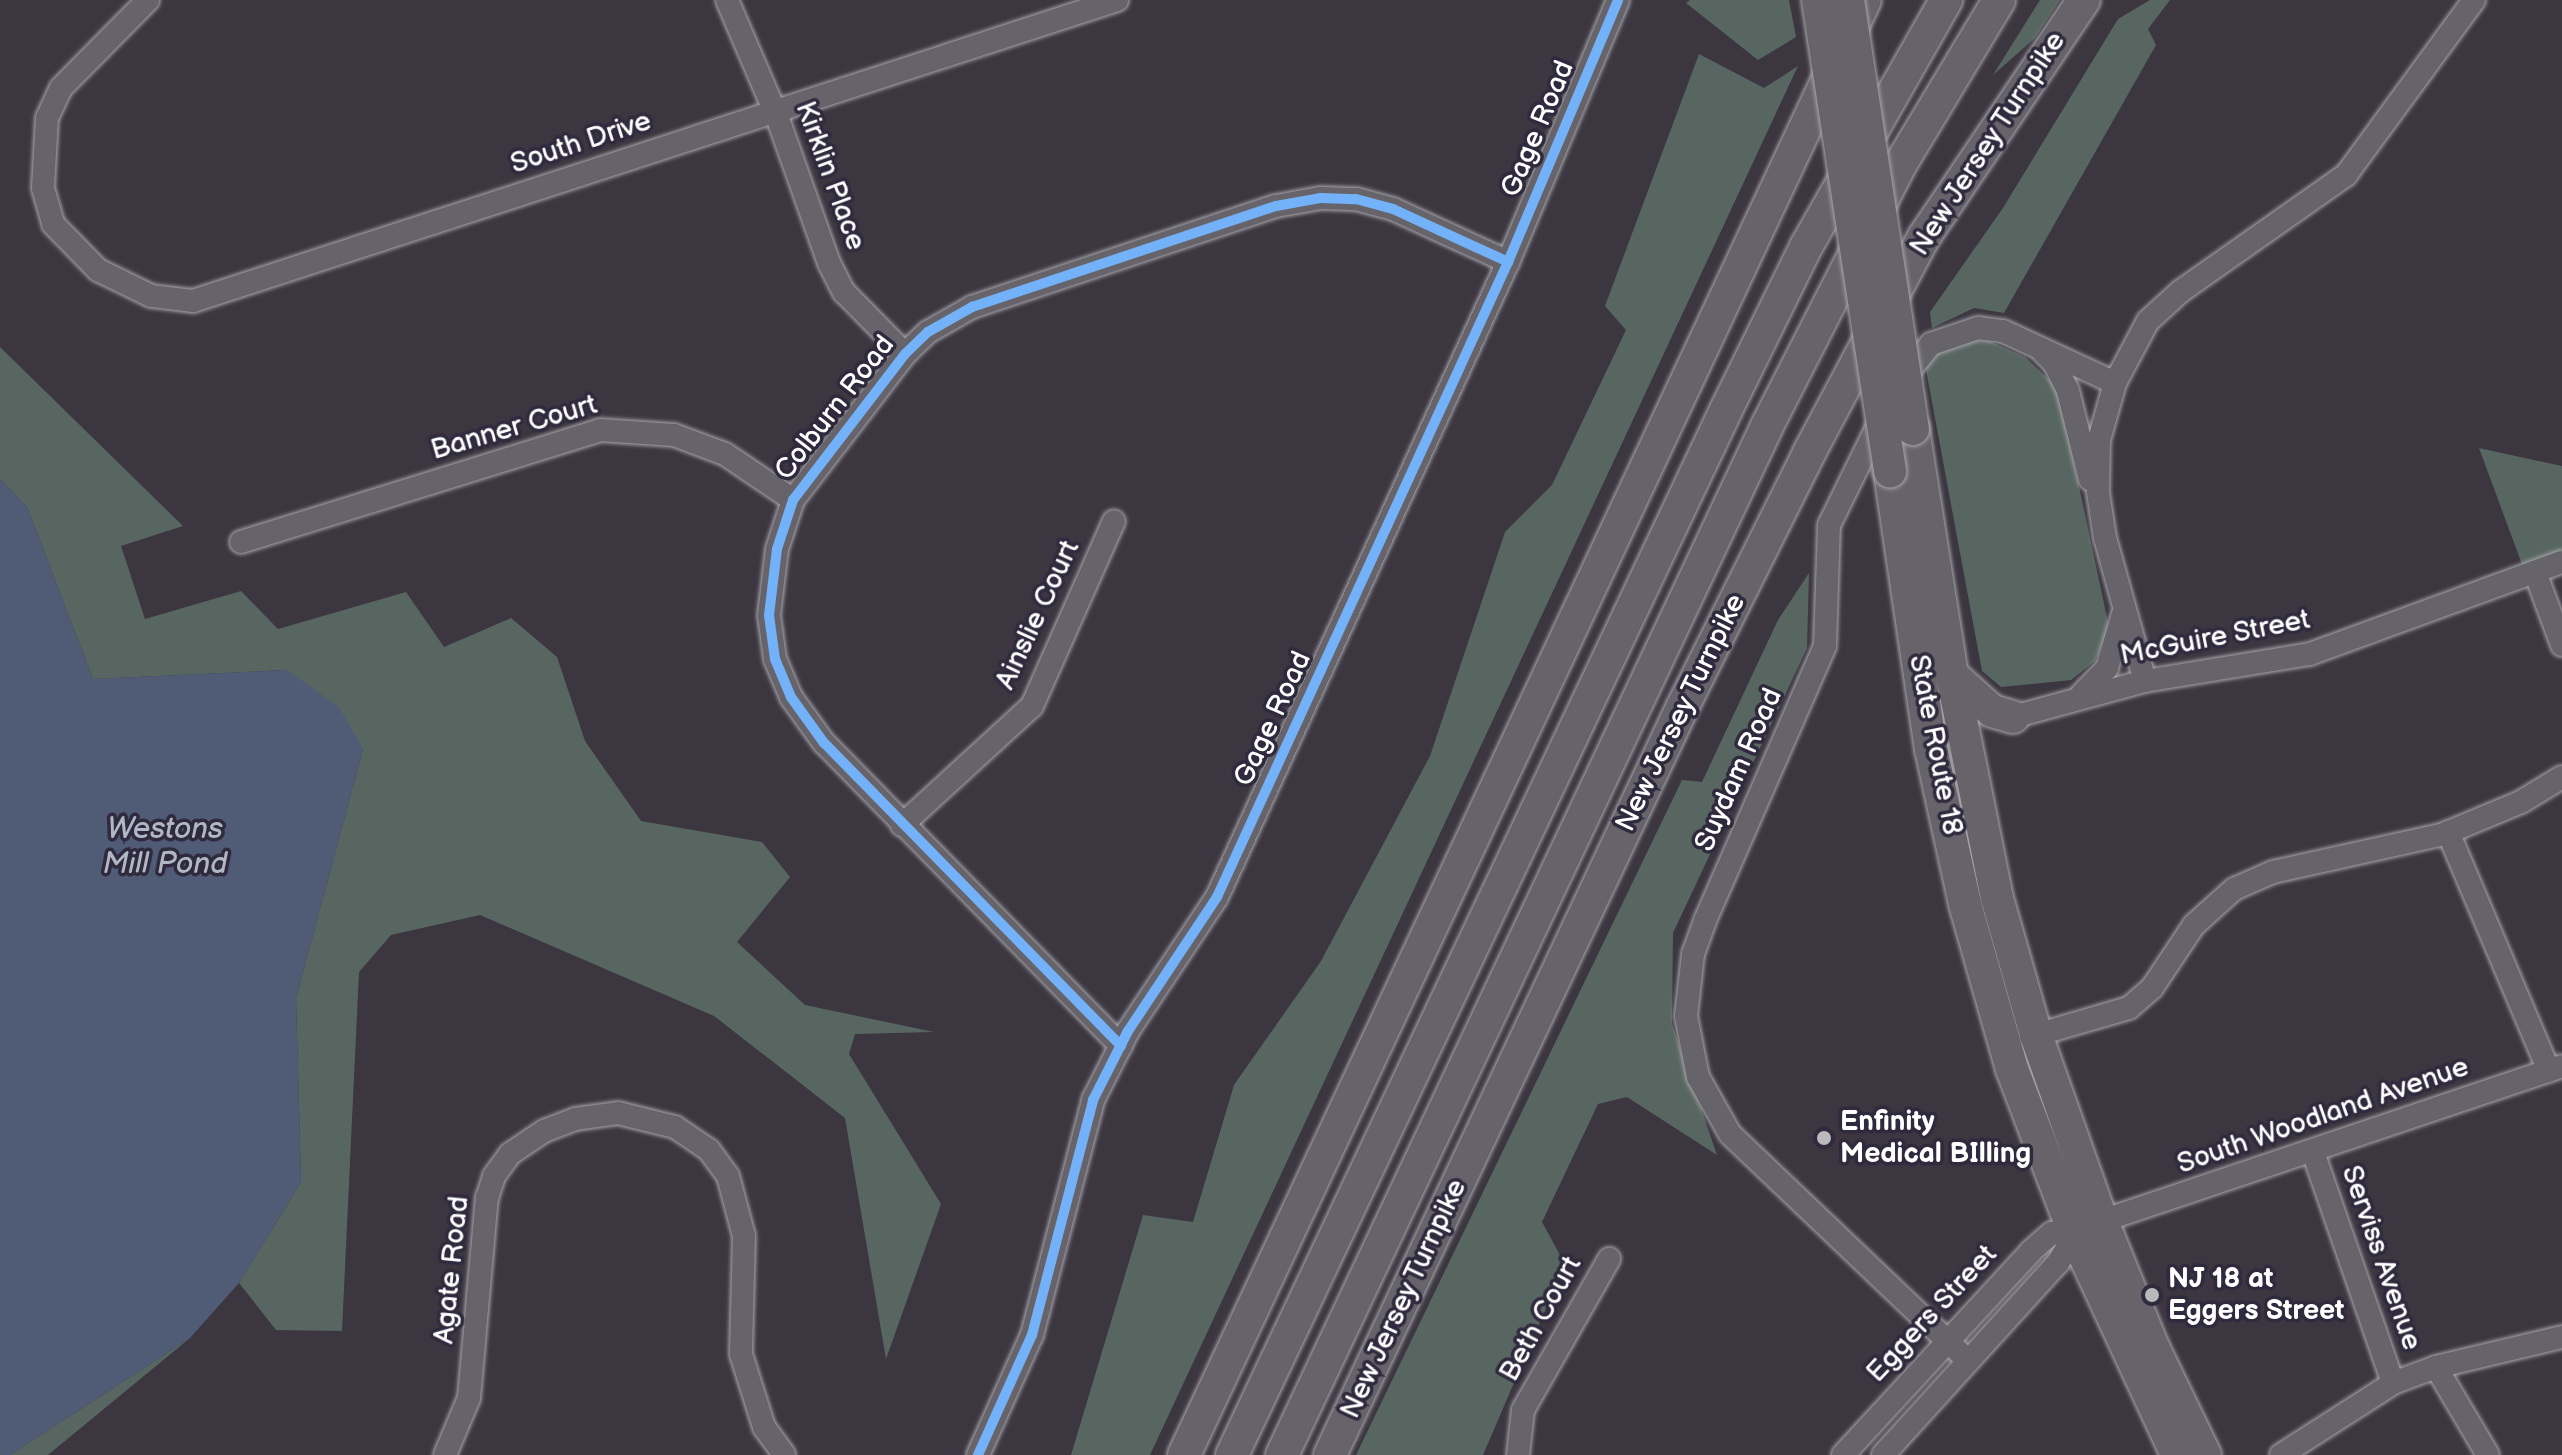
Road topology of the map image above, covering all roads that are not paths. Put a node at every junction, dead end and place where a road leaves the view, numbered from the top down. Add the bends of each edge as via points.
1 (148, 0) edge
2 (727, 0) edge
3 (1117, 0) edge
4 (1618, 0) edge
5 (1818, 0) edge
6 (1848, 0) edge
7 (1865, 0) edge
8 (1946, 0) edge
9 (1999, 0) edge
10 (2084, 0) edge
11 (2474, 0) edge
12 (775, 111) junction
13 (1508, 262) junction
14 (2033, 343) junction
15 (905, 354) junction
16 (2115, 383) junction
17 (793, 500) junction
18 (1114, 521) dead end
19 (2105, 538) junction
20 (241, 542) dead end
21 (2562, 562) edge
22 (2535, 572) junction
23 (2124, 605) junction
24 (2562, 645) edge
25 (1952, 675) junction
26 (2145, 681) junction
27 (2073, 699) junction
28 (2013, 717) junction
29 (1973, 776) junction
30 (2562, 777) edge
31 (902, 825) junction
32 (2448, 832) junction
33 (2036, 1035) junction
34 (1121, 1046) junction
35 (2556, 1068) edge
36 (2313, 1152) junction
37 (2089, 1228) junction
38 (1609, 1259) dead end
39 (2562, 1337) edge
40 (1947, 1341) junction
41 (1968, 1361) junction
42 (2436, 1367) junction
43 (2393, 1383) junction
44 (445, 1455) edge
45 (784, 1455) edge
46 (978, 1455) edge
47 (1184, 1455) edge
48 (1232, 1455) edge
49 (1282, 1455) edge
50 (1330, 1455) edge
51 (1518, 1455) edge
52 (1843, 1455) edge
53 (1883, 1455) edge
54 (2177, 1455) edge
55 (2205, 1455) edge
56 (2281, 1455) edge
57 (2488, 1455) edge

1 - 12 street, South Drive via 61,88 47,118 43,188 53,224 98,270 151,296 193,301
2 - 12 street, Kirklin Place
3 - 12 street, South Drive
4 - 13 street, Gage Road
5 - 37 highway, State Route 18, bridge via 1931,749 1965,904 2012,1069
6 - 25 highway, State Route 18, bridge
7 - 47 highway
8 - 48 highway via 1814,232 1739,382
9 - 49 highway, New Jersey Turnpike via 1900,165 1830,297
10 - 50 highway, New Jersey Turnpike via 1924,237 1810,451 1683,706
11 - 16 street via 2346,175 2181,291 2148,321
12 - 15 street, Kirklin Place via 844,292
13 - 15 street, Colburn Road via 1393,209 1356,199 1321,198 1276,206 972,307 928,332
13 - 34 street, Gage Road via 1217,897
14 - 16 street, Suydam Road
14 - 19 street via 2054,363 2068,391
14 - 40 street, Suydam Road via 1978,328 1931,344 1912,362 1839,496 1829,525 1825,646 1705,921 1687,985 1690,1047 1698,1077 1730,1134
15 - 17 street, Colburn Road
16 - 19 street via 2099,440 2098,492
17 - 20 street, Banner Court via 725,454 674,435 600,430
17 - 31 street, Colburn Road via 772,578 769,615 775,659 791,697 824,743
18 - 31 street, Ainslie Court via 1032,706
19 - 23 street
21 - 22 street, McGuire Street
22 - 24 street
22 - 26 street, McGuire Street via 2310,654
23 - 26 street
23 - 27 street via 2107,668 2096,685
25 - 28 highway via 1992,711
25 - 29 highway, State Route 18
26 - 27 street, McGuire Street
27 - 28 street, McGuire Street
28 - 29 highway via 1982,753
29 - 33 highway, State Route 18 via 1997,898
30 - 32 street via 2521,802
31 - 34 street, Colburn Road
32 - 33 street via 2273,872 2234,889 2194,925 2152,988 2129,1008
32 - 35 street
33 - 37 highway, State Route 18
34 - 46 street, Gage Road via 1093,1100 1032,1335
35 - 36 street, South Woodland Avenue
36 - 37 street, South Woodland Avenue
36 - 43 street, Serviss Avenue
37 - 40 street, Eggers Street via 2052,1233
37 - 41 street, Eggers Street
37 - 54 highway, State Route 18
37 - 55 highway, State Route 18
38 - 51 street, Beth Court via 1523,1410
39 - 42 street
40 - 41 street, Suydam Road
40 - 52 street, Eggers Street
41 - 53 street, Eggers Street
42 - 43 street
42 - 57 street, Serviss Avenue
43 - 56 street
44 - 45 street, Agate Road via 469,1398 487,1198 494,1176 510,1154 544,1131 575,1119 618,1113 675,1127 709,1150 728,1176 744,1236 741,1354 764,1427

